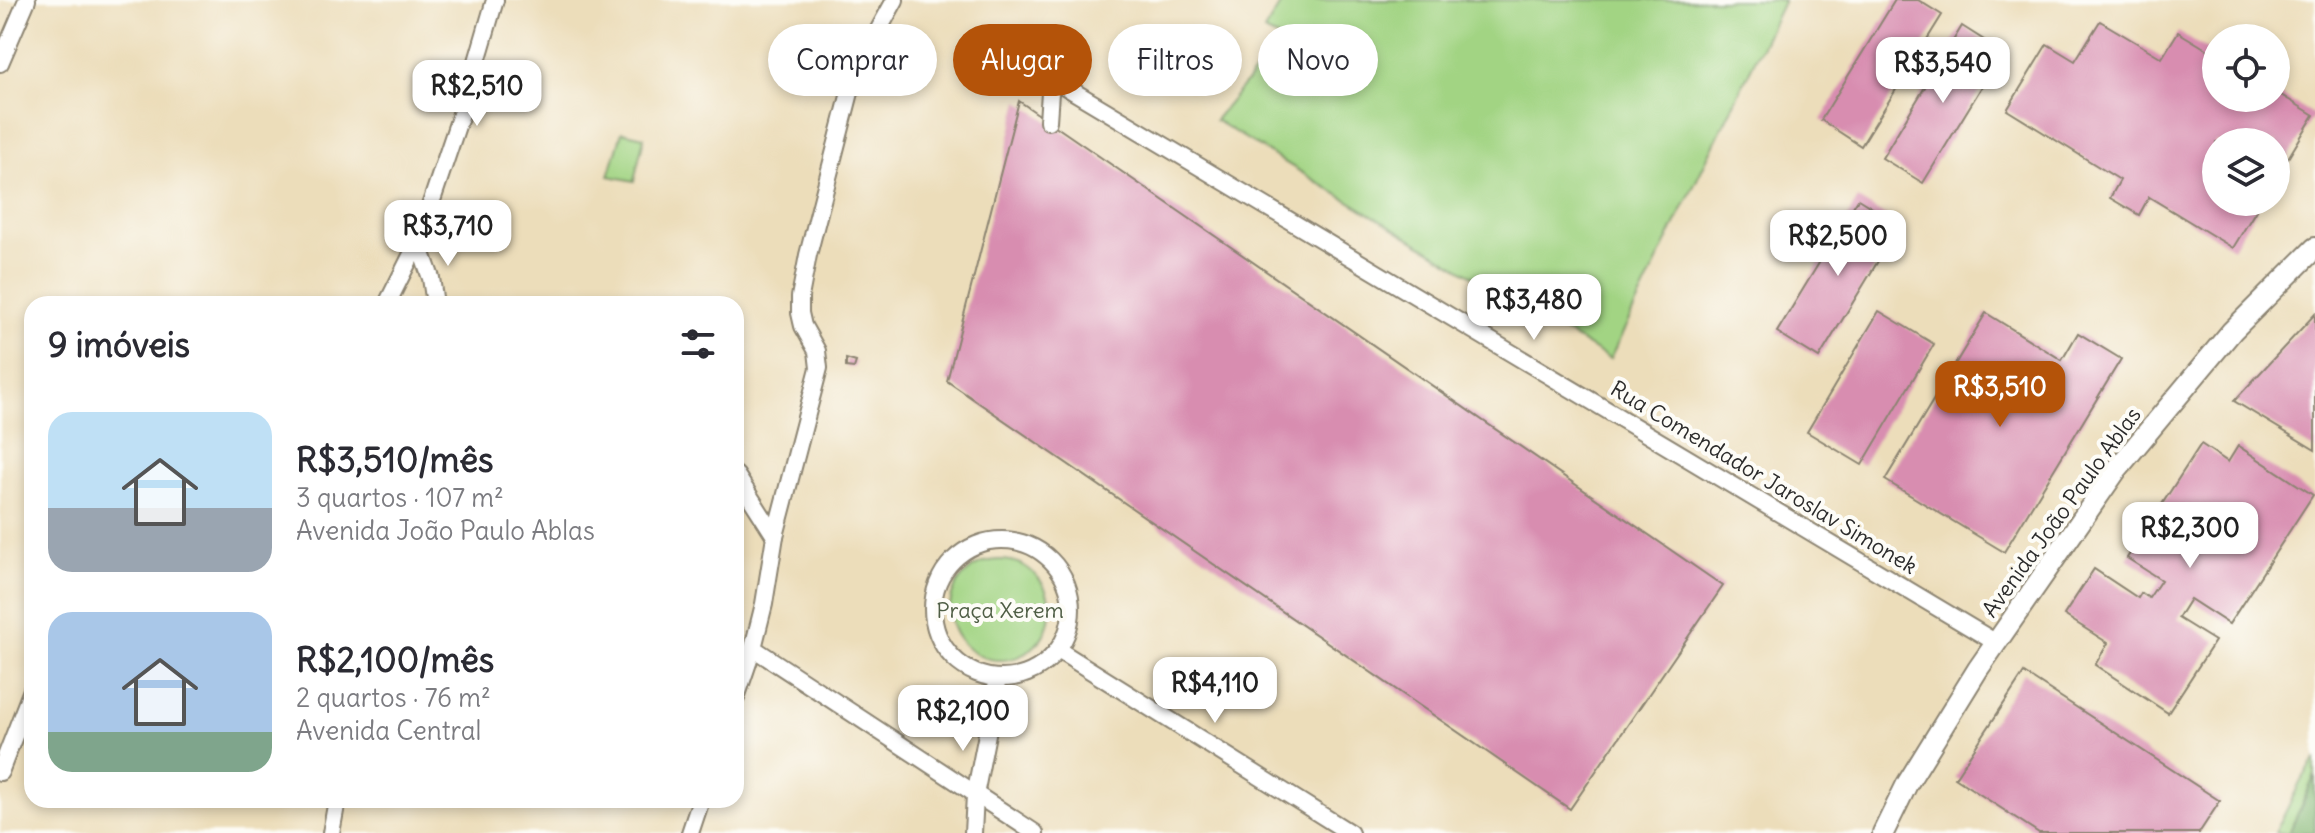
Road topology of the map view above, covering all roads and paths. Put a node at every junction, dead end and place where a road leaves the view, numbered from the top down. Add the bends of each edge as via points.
1 (27, 0) edge
2 (495, 0) edge
3 (895, 0) edge
4 (0, 63) edge
5 (1048, 121) dead end
6 (418, 242) junction
7 (2315, 248) edge
8 (391, 296) edge
9 (434, 296) edge
10 (744, 488) edge
11 (775, 536) junction
12 (1995, 642) junction
13 (753, 648) junction
14 (1058, 650) junction
15 (744, 674) edge
16 (998, 678) junction
17 (24, 710) edge
18 (0, 772) edge
19 (975, 795) junction
20 (336, 808) edge
21 (698, 808) edge
22 (331, 833) edge
23 (690, 833) edge
24 (973, 833) edge
25 (1035, 833) edge
26 (1350, 833) edge
27 (1883, 833) edge

1 - 4 street
2 - 6 street
3 - 11 street via 855,73 808,255 800,313 819,368
5 - 12 street, Rua Comendador Jaroslav Simonek via 1051,78
6 - 8 street
6 - 9 street
7 - 12 street, Avenida João Paulo Ablas via 2232,331 2117,469
10 - 11 street
11 - 13 street
12 - 27 street, Avenida João Paulo Ablas via 1907,784
13 - 15 street
13 - 19 street
14 - 16 street via 1041,666
14 - 16 street via 1071,607 1067,584 1055,565 1038,549 1017,541 994,539 972,546 939,577 933,622 957,661
14 - 26 street
16 - 19 street
17 - 18 street
19 - 24 street
19 - 25 street
20 - 22 street
21 - 23 street

